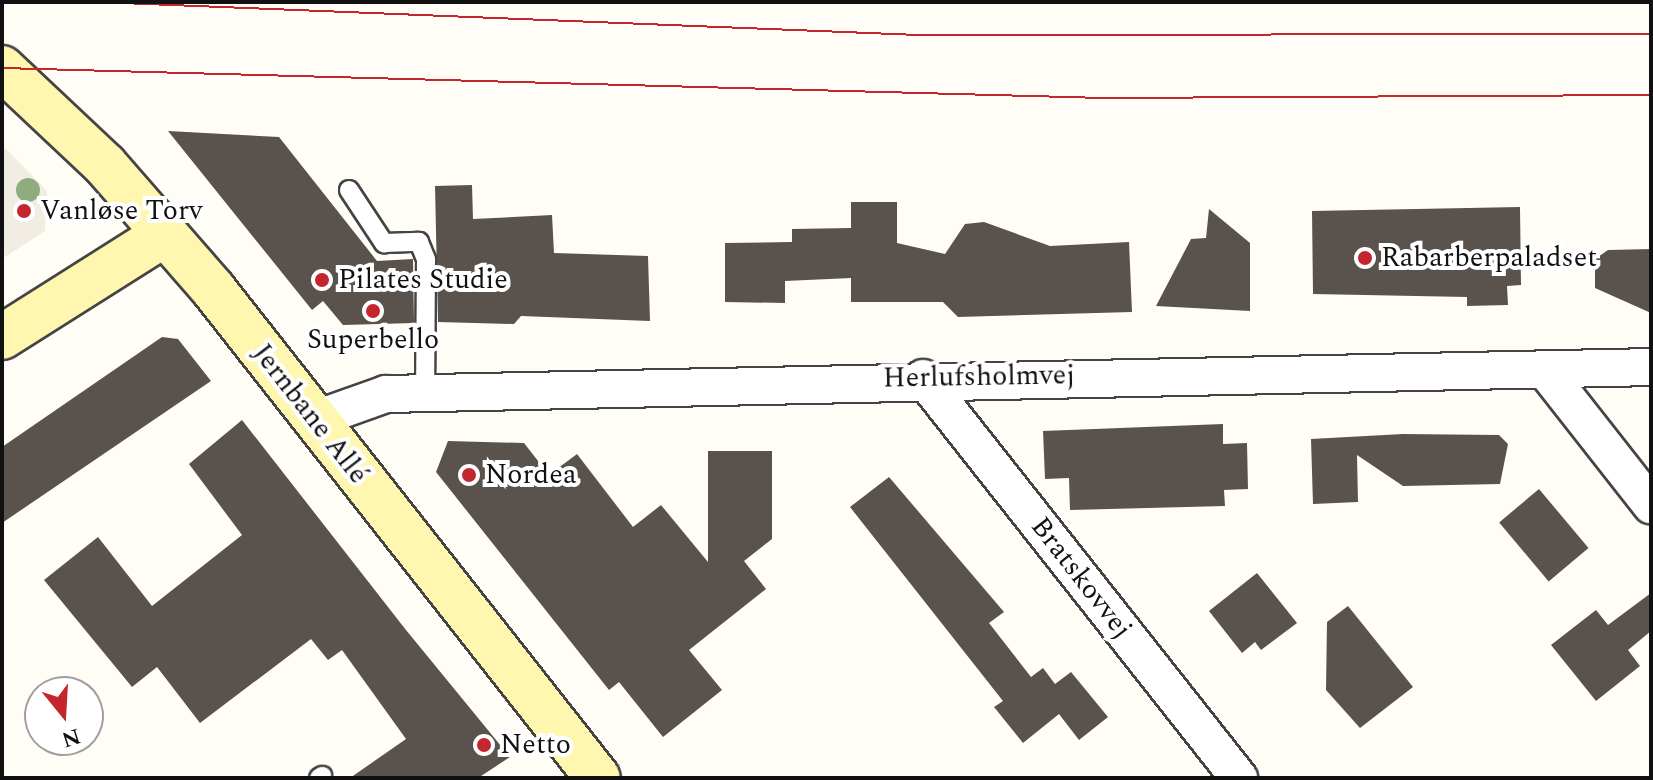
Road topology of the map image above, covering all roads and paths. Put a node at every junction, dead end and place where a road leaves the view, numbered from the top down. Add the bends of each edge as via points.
1 (2, 68) edge
2 (349, 190) dead end
3 (165, 234) junction
4 (2, 337) edge
5 (1651, 367) edge
6 (1545, 370) junction
7 (923, 378) junction
8 (425, 392) junction
9 (313, 420) junction
10 (1651, 505) edge
11 (585, 773) edge
12 (1239, 778) edge

1 - 3 street, Jernbane Allé via 105,165
2 - 8 lane via 384,243 419,242 426,259
3 - 4 street
3 - 9 street, Jernbane Allé
5 - 6 street, Herlufsholmvej
6 - 7 street, Herlufsholmvej
6 - 10 street
7 - 8 street, Herlufsholmvej
7 - 12 street, Bratskovvej
8 - 9 street, Herlufsholmvej via 386,394
9 - 11 street, Jernbane Allé

